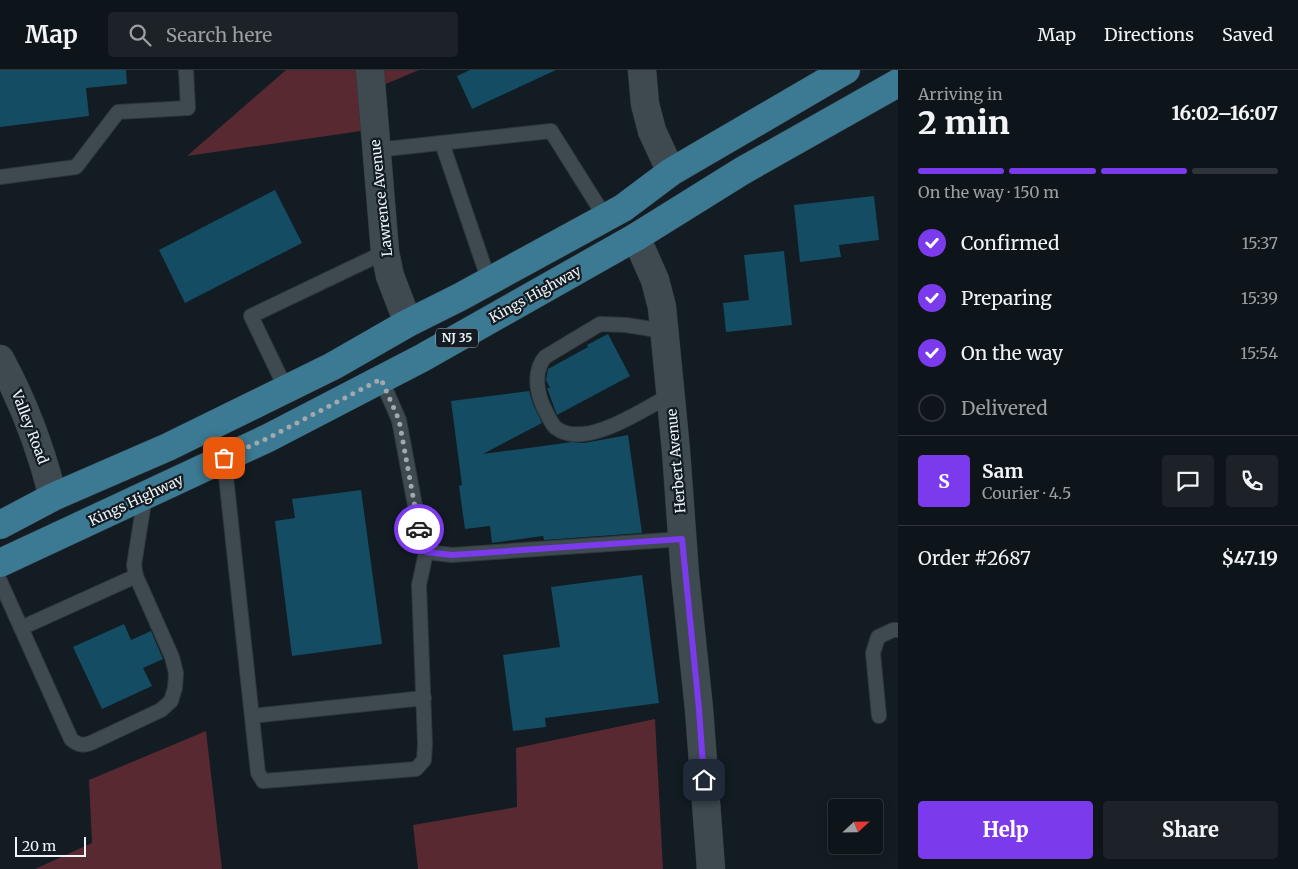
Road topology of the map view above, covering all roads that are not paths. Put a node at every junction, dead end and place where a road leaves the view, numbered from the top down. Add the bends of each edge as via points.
1 (186, 70) edge
2 (370, 70) edge
3 (642, 70) edge
4 (846, 70) edge
5 (898, 83) edge
6 (442, 143) junction
7 (376, 150) junction
8 (671, 172) junction
9 (0, 177) edge
10 (605, 217) junction
11 (636, 237) junction
12 (385, 252) junction
13 (489, 281) junction
14 (408, 323) junction
15 (664, 330) junction
16 (0, 359) edge
17 (381, 379) junction
18 (286, 389) junction
19 (670, 395) junction
20 (224, 458) junction
21 (145, 496) junction
22 (54, 497) junction
23 (0, 525) edge
24 (682, 539) junction
25 (426, 552) junction
26 (0, 563) edge
27 (136, 576) junction
28 (0, 581) edge
29 (21, 628) junction
30 (898, 630) edge
31 (424, 698) junction
32 (252, 716) junction
33 (879, 716) dead end
34 (711, 869) edge

1 - 9 lane via 188,108 118,112 76,167
2 - 7 street, Lawrence Avenue
3 - 8 street via 645,104 652,131
4 - 8 main road, NJ 35
5 - 11 main road, Kings Highway / NJ 35 via 742,171
6 - 7 lane
6 - 10 lane via 551,132
6 - 13 lane
7 - 12 street, Lawrence Avenue
8 - 10 main road, NJ 35 via 623,208
10 - 13 main road, NJ 35
11 - 15 street, Herbert Avenue via 654,280 662,307
11 - 17 main road, Kings Highway / NJ 35
12 - 14 street, Lawrence Avenue via 390,276
12 - 18 lane via 251,316
13 - 14 main road, NJ 35
14 - 18 main road, NJ 35
15 - 19 street, Herbert Avenue
15 - 19 lane via 600,324 545,357 539,365 537,377 541,401 555,427 566,433 598,431
16 - 22 street, Valley Road via 35,436
17 - 20 main road, Kings Highway / NJ 35
17 - 25 lane via 399,420
18 - 22 main road, NJ 35 via 168,447
19 - 24 street, Herbert Avenue
20 - 21 main road, Kings Highway / NJ 35
20 - 32 lane
21 - 26 main road, Kings Highway / NJ 35
21 - 27 lane via 134,565
22 - 23 main road, NJ 35
24 - 25 lane via 452,555
24 - 34 street, Herbert Avenue
25 - 31 lane via 419,585
27 - 29 lane
27 - 29 lane via 172,657 175,688 170,701 161,710 94,742 84,745 71,739
28 - 29 lane
30 - 33 lane via 878,637 873,652
31 - 32 lane
31 - 32 lane via 426,744 424,760 416,769 263,781 258,773

